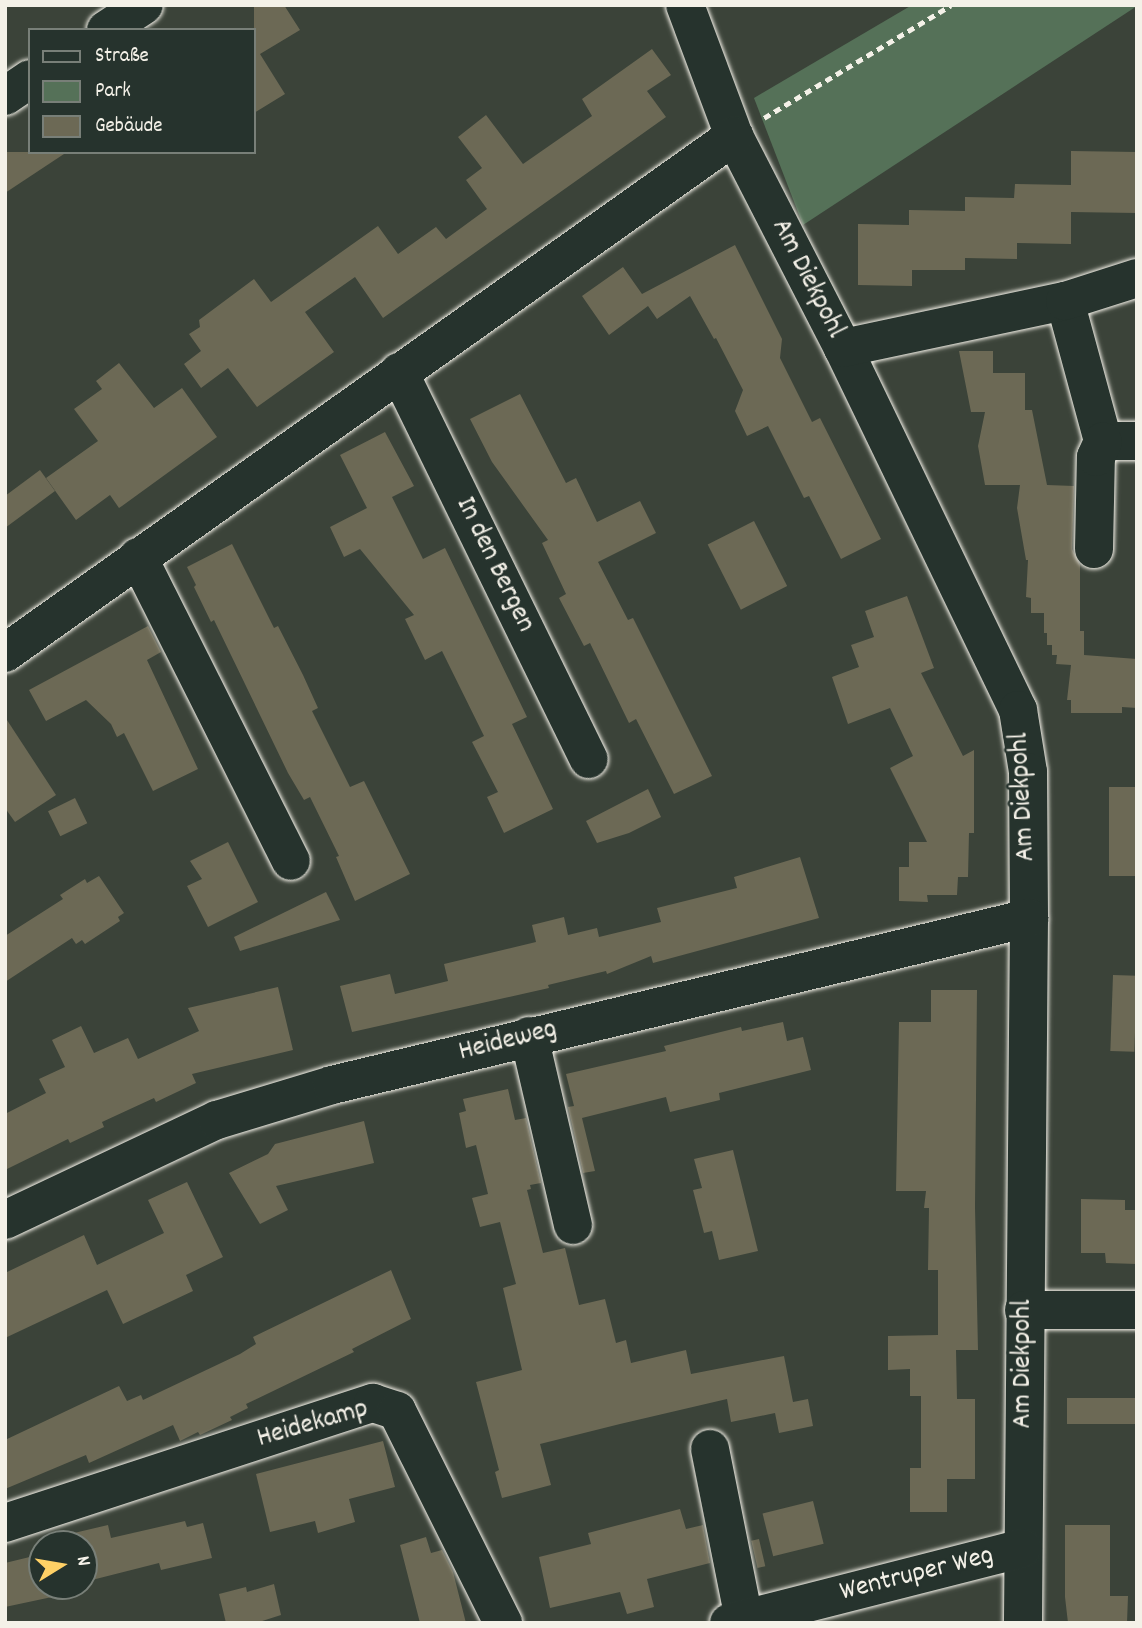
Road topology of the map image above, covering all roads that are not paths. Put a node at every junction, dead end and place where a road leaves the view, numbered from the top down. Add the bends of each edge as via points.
1 (685, 5) edge
2 (28, 80) edge
3 (5, 96) edge
4 (734, 136) junction
5 (1137, 278) edge
6 (1065, 301) junction
7 (843, 348) junction
8 (399, 372) junction
9 (1120, 441) edge
10 (1094, 549) dead end
11 (138, 557) junction
12 (5, 653) edge
13 (589, 759) dead end
14 (291, 861) dead end
15 (1029, 918) junction
16 (529, 1036) junction
17 (5, 1220) edge
18 (573, 1225) dead end
19 (1024, 1310) junction
20 (1137, 1310) edge
21 (710, 1450) dead end
22 (5, 1523) edge
23 (1023, 1548) junction
24 (736, 1621) edge
25 (503, 1623) edge
26 (1023, 1623) edge

1 - 4 street, Am Diekpohl
2 - 3 street
4 - 7 street, Am Diekpohl
4 - 8 street
5 - 6 street
6 - 7 street
6 - 9 street
7 - 15 street, Am Diekpohl via 1018,710 1028,772
8 - 11 street
8 - 13 street, In den Bergen
9 - 10 street via 1096,457
11 - 12 street
11 - 14 street
15 - 16 street, Heideweg
15 - 19 street, Am Diekpohl
16 - 17 street, Heideweg via 332,1085 216,1120
16 - 18 street
19 - 20 street
19 - 23 street, Am Diekpohl
21 - 24 street
22 - 25 street, Heidekamp via 373,1403 397,1411
23 - 24 street, Wentruper Weg
23 - 26 street, Am Diekpohl

